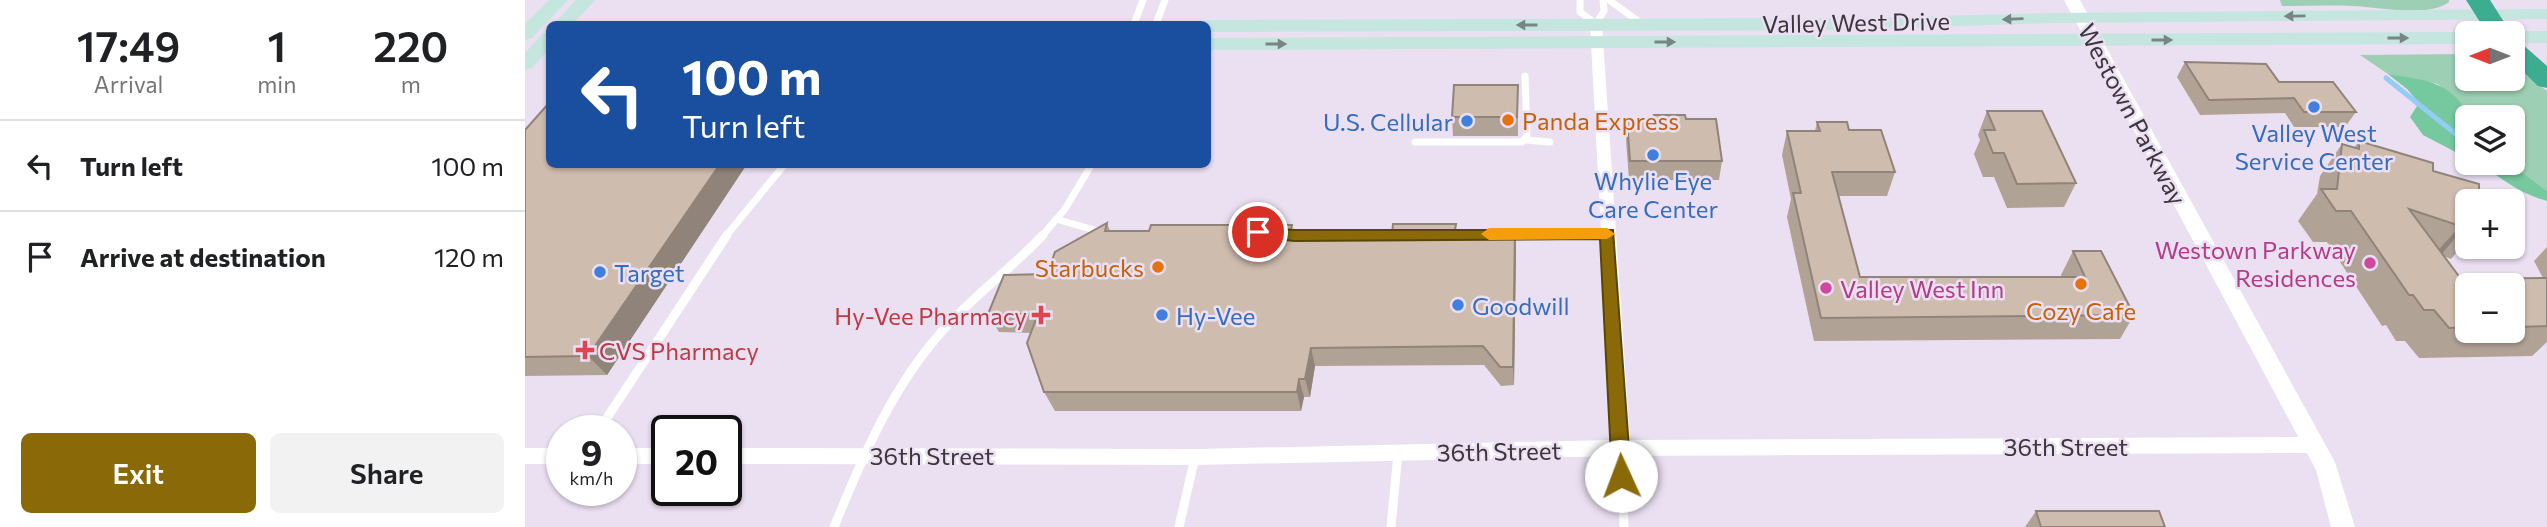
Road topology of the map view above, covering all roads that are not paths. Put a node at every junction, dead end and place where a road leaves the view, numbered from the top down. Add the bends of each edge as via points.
1 (559, 0) edge
2 (586, 0) edge
3 (1143, 0) edge
4 (1165, 0) edge
5 (1580, 0) edge
6 (1602, 0) edge
7 (1609, 0) edge
8 (2071, 0) edge
9 (2547, 14) edge
10 (2488, 16) edge
11 (2081, 17) junction
12 (546, 21) edge
13 (546, 21) edge
14 (566, 21) edge
15 (1135, 21) edge
16 (1157, 21) edge
17 (1642, 24) junction
18 (1211, 26) edge
19 (1596, 33) junction
20 (2525, 37) edge
21 (2547, 37) edge
22 (2455, 38) edge
23 (535, 39) edge
24 (2094, 40) junction
25 (1211, 44) edge
26 (2525, 60) edge
27 (525, 64) edge
28 (1525, 76) dead end
29 (2547, 80) edge
30 (1525, 140) junction
31 (1415, 142) dead end
32 (1550, 142) dead end
33 (782, 168) edge
34 (1088, 168) edge
35 (1056, 219) junction
36 (1108, 233) edge
37 (1496, 234) edge
38 (1608, 234) junction
39 (609, 415) edge
40 (2314, 445) junction
41 (1621, 448) junction
42 (1398, 453) junction
43 (863, 455) junction
44 (525, 456) edge
45 (546, 456) edge
46 (742, 456) edge
47 (1195, 457) junction
48 (834, 527) edge
49 (1179, 527) edge
50 (1391, 527) edge
51 (1624, 527) edge
52 (2343, 527) edge

1 - 12 main road
2 - 14 main road
3 - 15 lane
4 - 16 lane
5 - 19 lane via 1580,12
6 - 19 lane via 1604,11
7 - 17 lane
8 - 11 street, Westown Parkway
9 - 10 main road, Valley West Drive
10 -> 11 main road, Valley West Drive
11 -> 17 main road, Valley West Drive
11 - 24 street, Westown Parkway
13 - 23 main road
17 - 19 main road, Valley West Drive
19 -> 18 main road, Valley West Drive
19 -> 24 main road, Valley West Drive
25 -> 19 main road, Valley West Drive
19 - 38 street
20 - 21 main road
24 -> 22 main road, Valley West Drive
23 - 27 main road
24 - 40 street, Westown Parkway
26 - 29 highway
28 - 30 lane
30 - 31 lane
30 - 32 lane
33 - 39 lane via 727,235
34 - 35 lane
35 - 36 lane
35 - 43 lane via 918,361
37 - 38 lane
38 - 41 street
40 - 41 street, 36th Street
40 - 52 street, Westown Parkway via 2327,469
41 - 42 street, 36th Street
41 - 51 lane
42 - 47 street, 36th Street
42 - 50 lane
43 - 46 street, 36th Street
43 - 47 street, 36th Street
43 - 48 lane
44 - 45 street
47 - 49 lane

